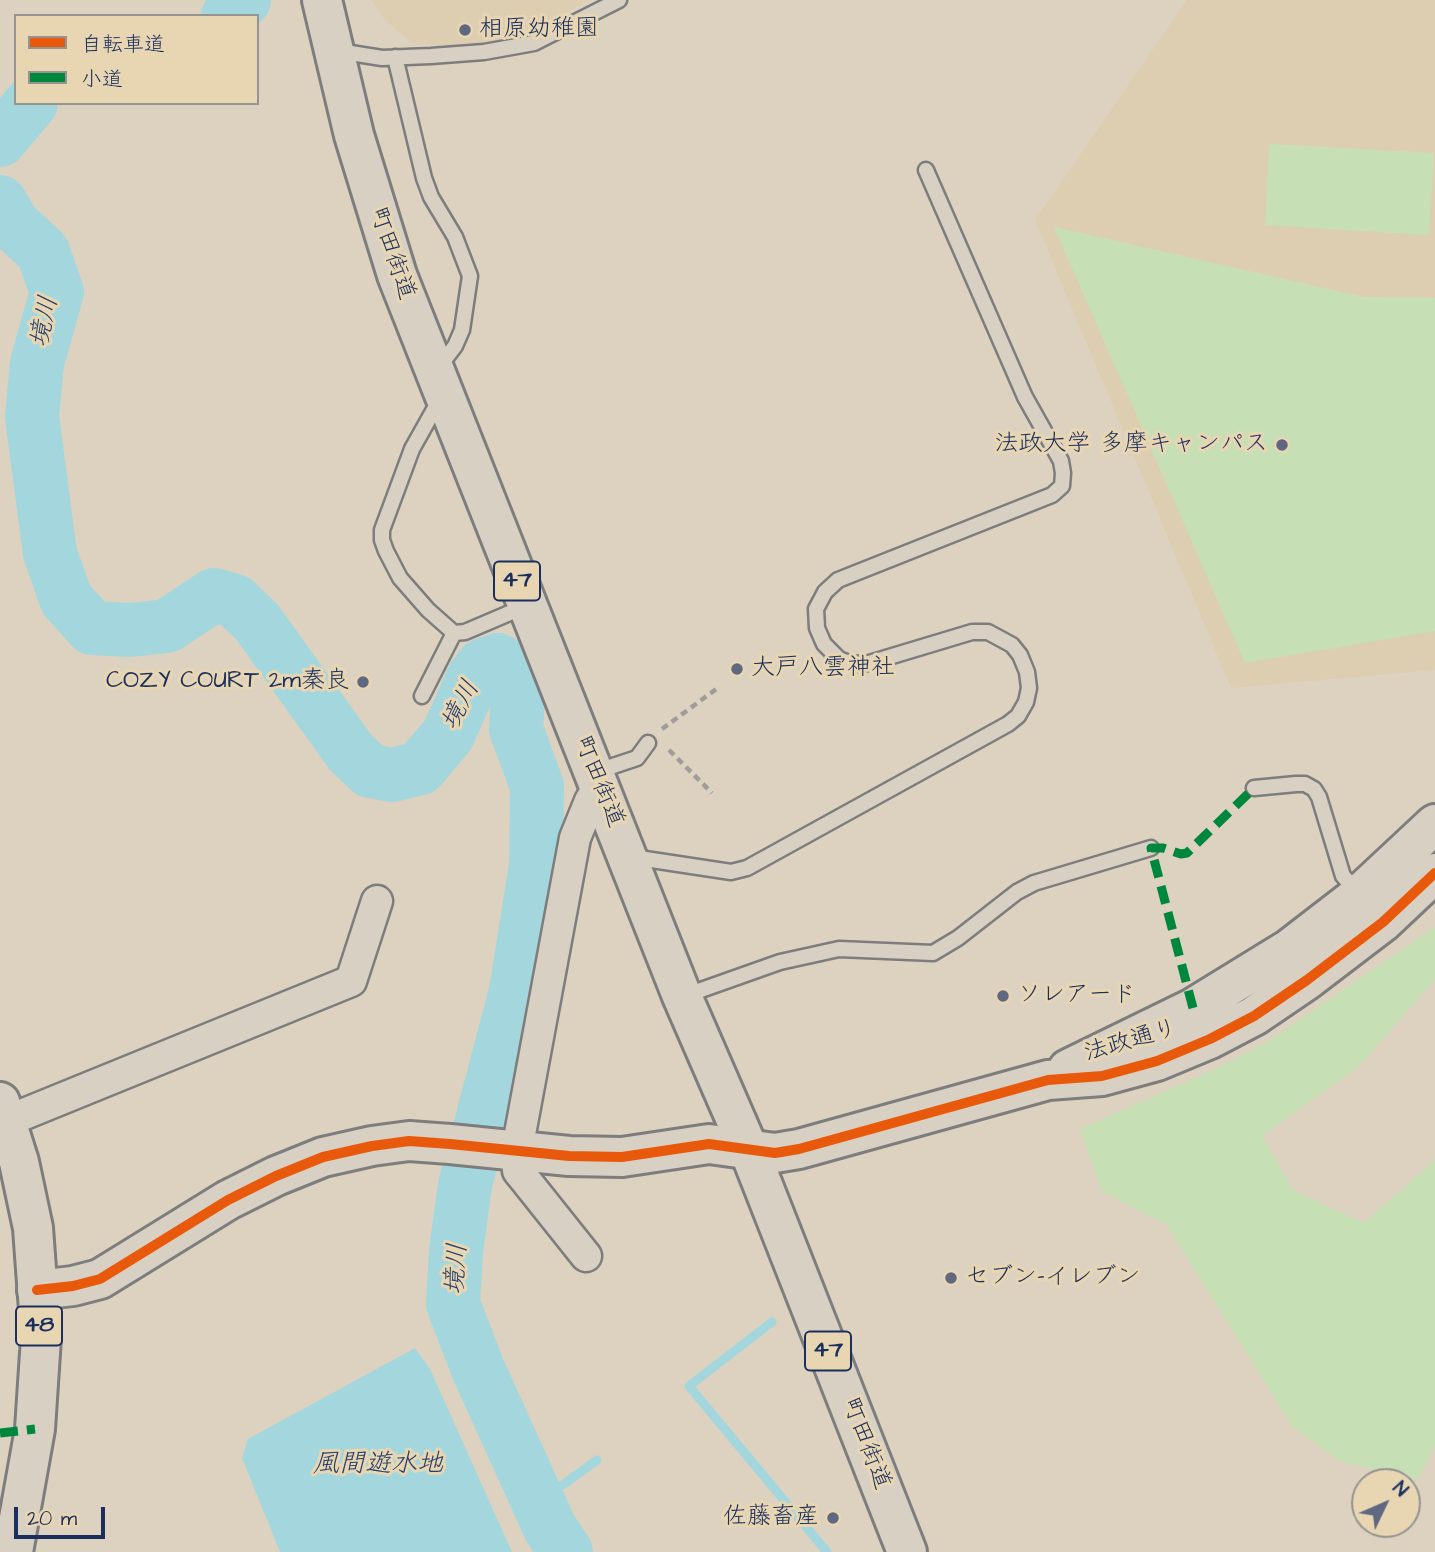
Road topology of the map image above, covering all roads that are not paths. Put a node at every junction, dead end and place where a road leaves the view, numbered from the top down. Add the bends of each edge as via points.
1 (322, 0) edge
2 (619, 0) edge
3 (333, 50) junction
4 (395, 57) junction
5 (926, 170) dead end
6 (439, 383) junction
7 (527, 606) junction
8 (454, 633) junction
9 (422, 696) dead end
10 (648, 743) dead end
11 (597, 779) junction
12 (1254, 788) dead end
13 (1429, 847) edge
14 (1151, 848) dead end
15 (627, 857) junction
16 (377, 901) dead end
17 (1371, 909) junction
18 (682, 996) junction
19 (4, 1111) edge
20 (510, 1149) junction
21 (749, 1150) junction
22 (586, 1256) dead end
23 (37, 1290) junction
24 (13, 1552) edge
25 (907, 1552) edge

1 - 3 main road, 町田街道 / 47
2 - 4 lane via 534,43 484,52
3 - 4 lane
3 - 6 main road, 町田街道 / 47 via 375,208
4 - 6 lane via 424,178 470,276 462,330
5 - 15 lane via 1025,397 1061,461 1062,486 1052,495 838,580 816,610 817,628 824,644 852,664 972,632 988,632 1020,655 1029,688 1026,702 1007,724 747,868 731,872
6 - 7 main road, 町田街道 / 47
6 - 8 lane via 382,540 400,578
7 - 8 lane
7 - 11 main road, 町田街道 / 47
8 - 9 lane
10 - 11 lane via 637,758
11 - 15 main road, 町田街道 / 47
11 - 20 street via 575,838
12 - 17 lane via 1296,783 1314,789 1343,876
13 - 17 main road, 法政通り
14 - 18 lane via 1034,883 933,953 839,949 780,962
15 - 18 main road, 町田街道 / 47
16 - 19 street via 351,981
17 - 21 main road, 法政通り via 1307,980 1254,1016 1157,1061 1102,1076 1048,1080 799,1149 775,1153
18 - 21 main road, 町田街道 / 47
19 - 23 main road, 48 via 33,1228
20 - 21 main road, 法政通り via 622,1157 709,1144
20 - 22 street via 518,1171
20 - 23 main road, 法政通り via 397,1143 323,1157 228,1200 100,1279
21 - 25 main road, 町田街道 / 47
23 - 24 main road, 48 via 39,1384

